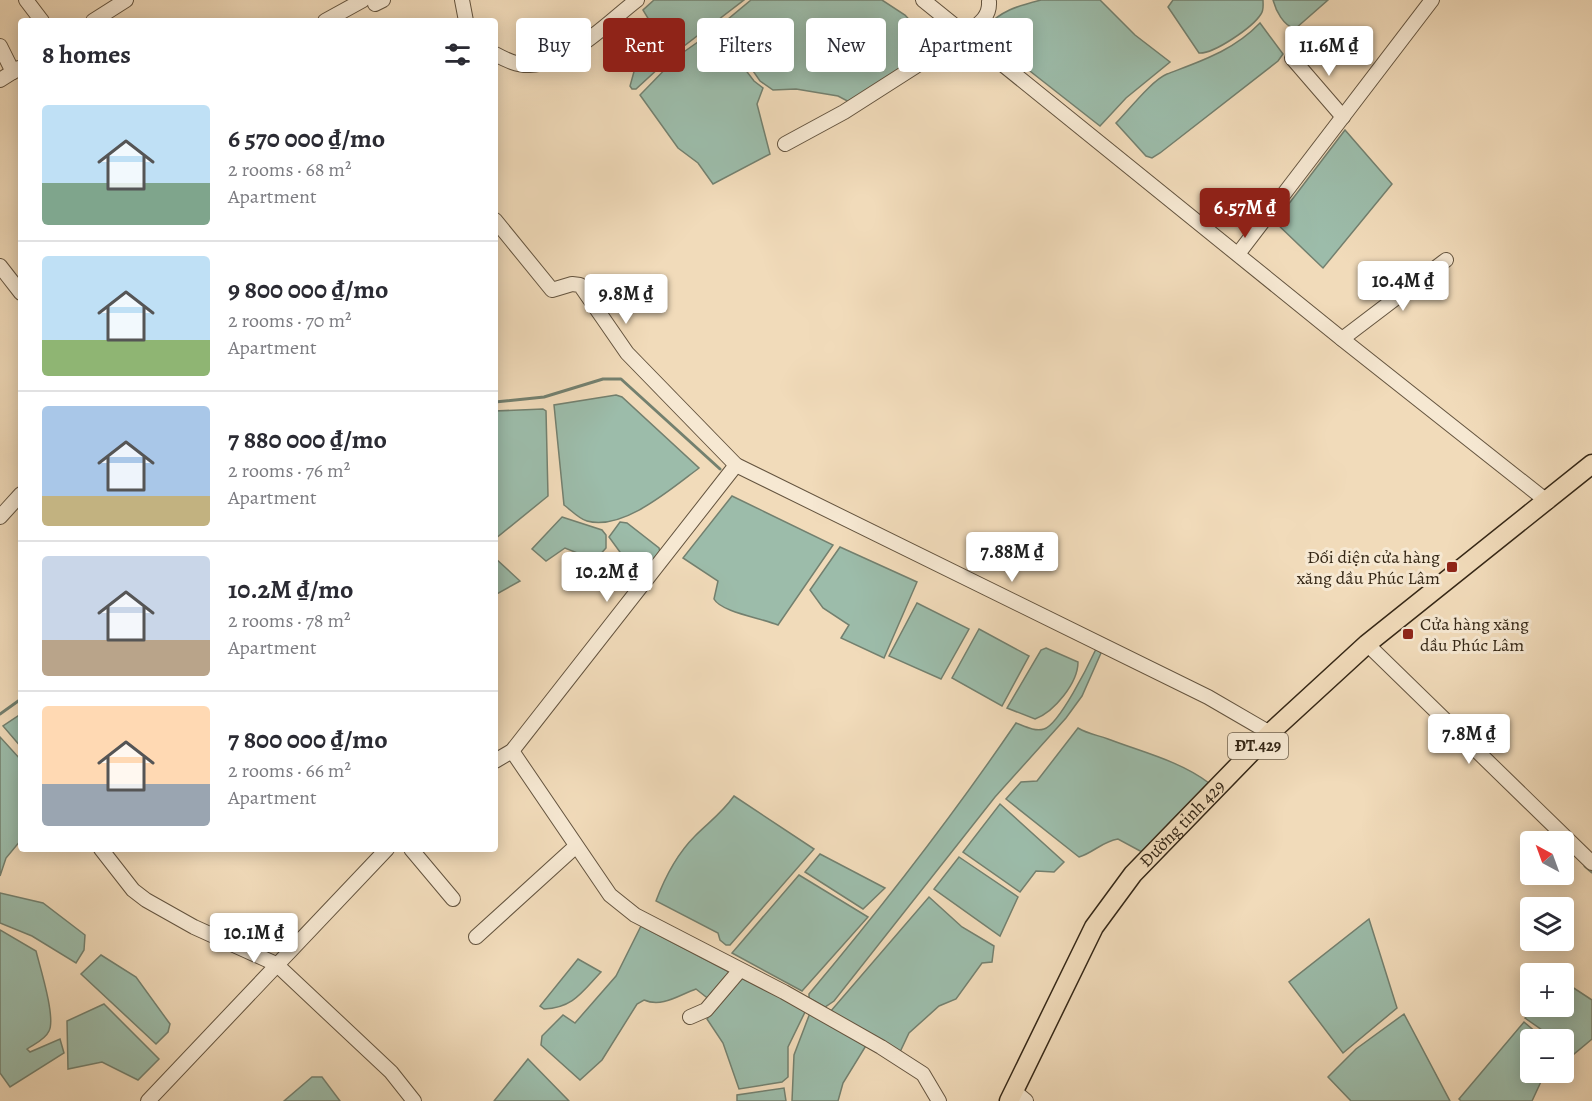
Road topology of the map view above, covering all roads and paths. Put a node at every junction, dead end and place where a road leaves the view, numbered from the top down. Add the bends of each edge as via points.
1 (26, 0) edge
2 (462, 0) edge
3 (637, 0) edge
4 (923, 0) edge
5 (1432, 0) edge
6 (374, 1) edge
7 (116, 2) edge
8 (989, 3) dead end
9 (40, 18) edge
10 (97, 18) edge
11 (332, 18) edge
12 (465, 18) edge
13 (946, 18) edge
14 (985, 18) edge
15 (0, 46) edge
16 (498, 55) edge
17 (1292, 58) dead end
18 (17, 69) edge
19 (907, 72) edge
20 (1013, 72) edge
21 (0, 80) edge
22 (1343, 117) junction
23 (785, 144) dead end
24 (498, 224) edge
25 (1238, 254) junction
26 (1446, 260) dead end
27 (0, 266) edge
28 (18, 289) edge
29 (1341, 339) junction
30 (1592, 464) edge
31 (736, 465) junction
32 (18, 497) edge
33 (1548, 501) junction
34 (0, 517) edge
35 (1367, 645) junction
36 (1270, 733) junction
37 (512, 751) junction
38 (498, 759) edge
39 (576, 847) junction
40 (103, 852) edge
41 (384, 852) edge
42 (414, 852) edge
43 (1592, 863) edge
44 (453, 899) dead end
45 (476, 937) dead end
46 (276, 964) junction
47 (740, 970) junction
48 (690, 1017) dead end
49 (1016, 1098) edge
50 (148, 1101) edge
51 (414, 1101) edge
52 (939, 1101) edge

1 - 9 street
2 - 12 street
3 - 16 street via 577,46 544,63 518,64
4 - 13 street
5 - 22 street
6 - 11 street
7 - 10 street
8 - 14 street
15 - 18 street
17 - 22 street
18 - 21 street
19 - 23 street
20 - 25 street
22 - 25 street
24 - 31 street via 552,290 580,285 627,353
25 - 29 street
26 - 29 street
27 - 28 street
29 - 33 street
30 - 33 main road, Đường tỉnh 429 / ĐT.429
31 - 36 street via 1208,697
31 - 37 street
32 - 34 street
33 - 35 main road, Đường tỉnh 429 / ĐT.429
35 - 36 main road, Đường tỉnh 429 / ĐT.429
35 - 43 street
36 - 49 main road, Đường tỉnh 429 / ĐT.429 via 1113,898 1079,954
37 - 38 street
37 - 39 street
39 - 45 street
39 - 47 street via 610,895 635,915
40 - 46 street via 133,890 146,900 194,927
41 - 46 street
42 - 44 street
46 - 50 street
46 - 51 street via 391,1072
47 - 48 street via 706,1010
47 - 52 street via 923,1074

